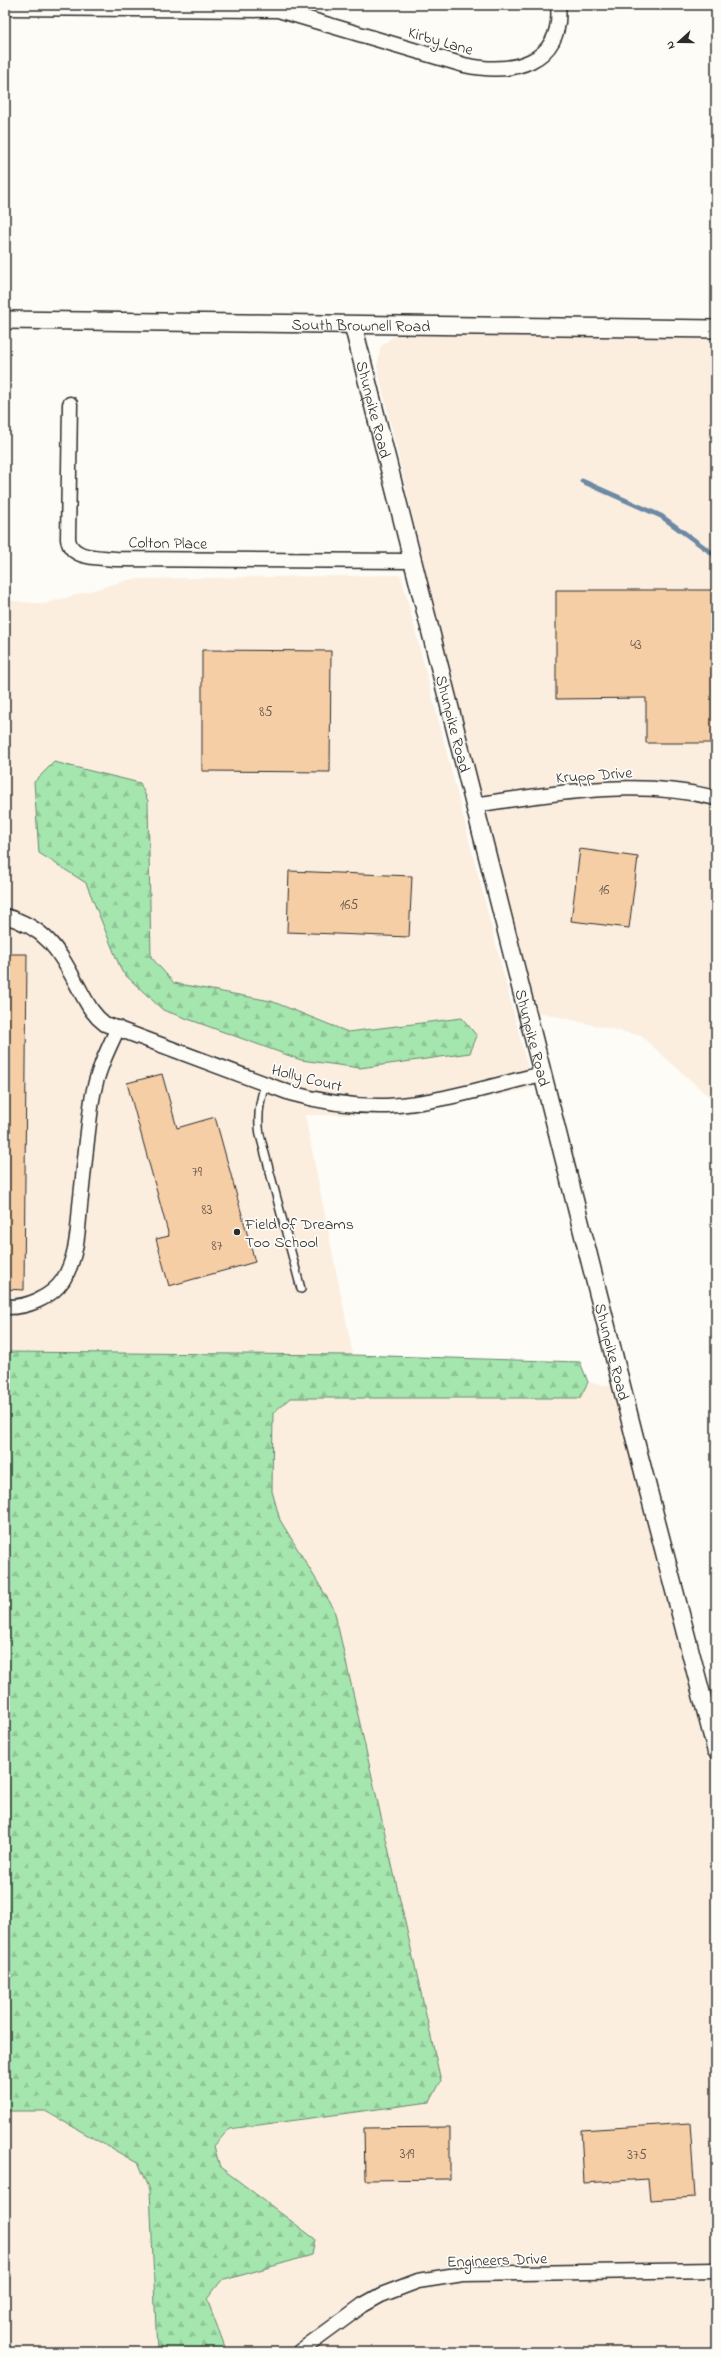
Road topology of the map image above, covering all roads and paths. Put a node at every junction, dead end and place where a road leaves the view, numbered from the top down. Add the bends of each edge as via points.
1 (299, 5) edge
2 (558, 5) edge
3 (5, 8) edge
4 (278, 10) junction
5 (5, 320) edge
6 (352, 325) junction
7 (716, 329) edge
8 (70, 404) dead end
9 (412, 561) junction
10 (716, 798) edge
11 (474, 805) junction
12 (5, 916) edge
13 (118, 1028) junction
14 (542, 1074) junction
15 (265, 1084) junction
16 (302, 1289) dead end
17 (5, 1307) edge
18 (716, 1750) edge
19 (716, 2270) edge
20 (300, 2352) edge

1 - 4 street, Kirby Lane
2 - 4 street, Kirby Lane via 557,29 539,57 521,66 502,70 464,65
3 - 4 street, Kirby Lane
5 - 6 street, South Brownell Road
6 - 7 street, South Brownell Road
6 - 9 street, Shunpike Road
8 - 9 street, Colton Place via 68,539 73,550 82,555 116,559
9 - 11 street, Shunpike Road
10 - 11 street, Krupp Drive via 667,789 630,787 578,790
11 - 14 street, Shunpike Road
12 - 13 street, Holly Court via 34,927 44,936 56,949 95,1016 105,1024
13 - 15 street, Holly Court
13 - 17 street via 102,1061 92,1099 77,1236 71,1264 63,1280 53,1290 27,1305
14 - 15 street, Holly Court via 452,1096 386,1106 322,1102
14 - 18 street, Shunpike Road
15 - 16 lane via 259,1102 260,1135
19 - 20 street, Engineers Drive via 463,2274 418,2281 393,2289 363,2305

